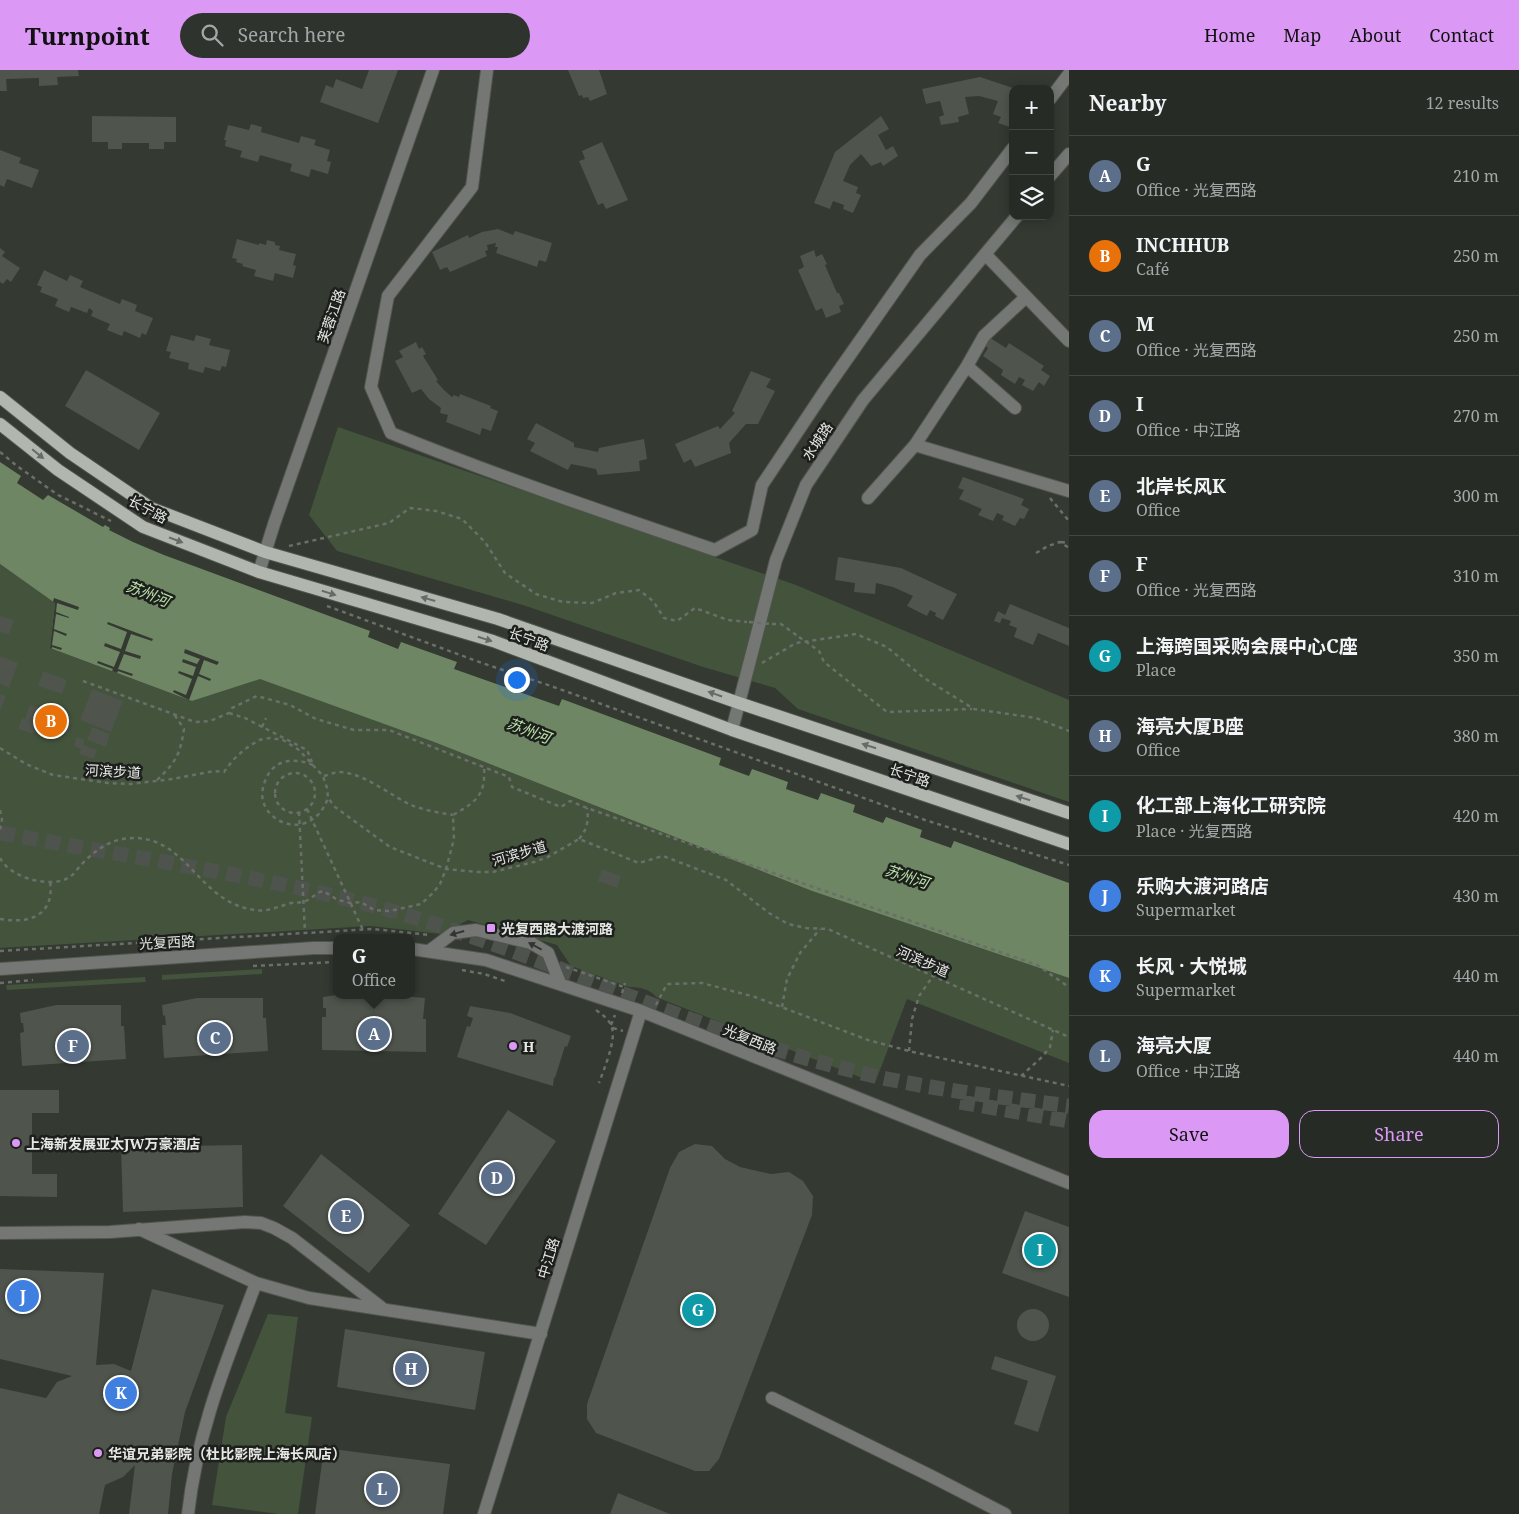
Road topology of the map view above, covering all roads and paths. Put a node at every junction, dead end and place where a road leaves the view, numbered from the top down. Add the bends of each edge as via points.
1 (433, 70) edge
2 (487, 70) edge
3 (1069, 74) edge
4 (1054, 93) edge
5 (1009, 153) edge
6 (1069, 154) edge
7 (1051, 175) edge
8 (1014, 220) edge
9 (985, 254) junction
10 (1026, 297) junction
11 (1069, 341) edge
12 (967, 366) junction
13 (0, 397) edge
14 (1014, 408) dead end
15 (0, 424) edge
16 (915, 445) junction
17 (0, 452) edge
18 (1037, 481) junction
19 (1069, 491) edge
20 (868, 498) dead end
21 (1069, 521) edge
22 (115, 524) dead end
23 (1060, 542) junction
24 (1069, 543) edge
25 (1069, 548) edge
26 (265, 552) junction
27 (1036, 553) dead end
28 (258, 572) junction
29 (327, 606) dead end
30 (747, 672) junction
31 (83, 681) dead end
32 (739, 703) junction
33 (974, 709) junction
34 (229, 713) junction
35 (174, 714) junction
36 (266, 718) dead end
37 (262, 726) junction
38 (732, 730) junction
39 (1069, 731) edge
40 (0, 749) edge
41 (314, 765) junction
42 (484, 767) junction
43 (323, 776) junction
44 (156, 781) junction
45 (328, 798) junction
46 (586, 808) junction
47 (307, 809) junction
48 (0, 810) edge
49 (299, 812) junction
50 (1069, 813) edge
51 (453, 815) junction
52 (313, 819) junction
53 (299, 825) junction
54 (0, 830) edge
55 (579, 839) junction
56 (1069, 844) edge
57 (0, 858) edge
58 (1069, 865) edge
59 (446, 869) junction
60 (50, 882) junction
61 (303, 902) junction
62 (351, 903) junction
63 (0, 920) edge
64 (820, 928) junction
65 (363, 930) dead end
66 (306, 933) dead end
67 (333, 948) edge
68 (415, 949) edge
69 (429, 951) junction
70 (0, 969) edge
71 (458, 969) dead end
72 (933, 976) junction
73 (510, 982) dead end
74 (560, 983) junction
75 (1069, 987) edge
76 (782, 1007) junction
77 (589, 1008) dead end
78 (646, 1013) junction
79 (1053, 1030) junction
80 (1069, 1037) edge
81 (909, 1051) junction
82 (1021, 1076) junction
83 (600, 1083) dead end
84 (1069, 1086) edge
85 (1069, 1183) edge
86 (139, 1229) junction
87 (0, 1233) edge
88 (256, 1283) junction
89 (384, 1310) junction
90 (541, 1334) junction
91 (772, 1398) dead end
92 (188, 1514) edge
93 (484, 1514) edge
94 (1005, 1514) edge

1 - 26 street, 芙蓉江路
2 - 5 street via 472,187 388,296 370,387 391,433 715,550 752,530 762,485 826,389 920,255 971,203
3 - 4 street
6 - 7 street
8 - 9 street, 水城路
9 - 10 street
9 - 30 street, 水城路 via 863,400 806,484 776,560
10 - 11 street
10 - 12 street via 984,336
12 - 14 street
12 - 16 street
13 - 26 main road, 长宁路 via 70,453 151,508
15 -> 28 main road, 长宁路 via 58,470 143,527
16 - 18 street
16 - 20 street
17 - 22 path via 58,494
18 - 19 street
18 - 21 path
23 - 24 path
23 - 25 path
23 - 27 path
26 - 28 street, 芙蓉江路
32 -> 26 main road, 长宁路 via 498,619
26 - 33 path, bridge via 388,523 410,508 436,510 462,520 485,542 505,573 536,594 563,602 592,603 616,592 639,590 653,601 664,618 677,621 695,608 728,620 781,624 819,651 824,662 887,712
28 -> 38 main road, 长宁路 via 494,642
29 - 58 path via 925,820
30 - 32 street, 水城路
30 - 33 path via 796,643 856,634 887,647 924,678
31 - 35 path
32 - 38 street, 水城路
50 -> 32 main road, 长宁路
33 - 39 path via 1036,718
34 - 35 path via 210,721 195,722
34 - 37 path
34 - 42 path via 232,708 256,696 290,705 316,719 354,730 388,730
35 - 44 path via 184,729 182,745 174,764
36 - 37 path
37 - 41 path via 307,750
38 - 56 main road, 长宁路
40 - 44 path, 河滨步道 via 53,775 130,784
41 - 43 path, 河滨步道
41 - 44 path, 河滨步道 via 283,740 270,738 259,740 245,749 224,772 214,770
41 - 53 path via 300,760 279,764 270,771 263,788 263,801 269,813 279,821
42 - 46 path via 509,777 512,787 550,803 561,807 570,802
42 - 51 path via 483,790 474,801
43 - 45 path, 河滨步道
43 - 51 path via 339,772 352,774 413,806
45 - 52 path via 324,808
45 - 59 path, 河滨步道 via 390,847
46 - 55 path via 588,818
46 - 75 path via 1037,965
47 - 49 path
47 - 49 path via 313,802 314,785 301,774 284,776 278,783 277,800 290,812
47 - 52 path
48 - 54 path
49 - 53 path
51 - 59 path via 454,839
52 - 53 path
52 - 62 path
53 - 61 path
55 - 59 path, 河滨步道 via 534,862 493,872
55 - 64 path, 河滨步道 via 639,863 663,856 726,880 788,924
57 - 60 path via 12,872
59 - 62 path via 440,884 420,904 390,911 374,910 361,902
60 - 61 path via 71,876 95,851 110,843 132,838 148,839 173,851 223,899 238,906 274,909
60 - 63 path via 50,895 44,912 16,921
61 - 62 path via 323,891
61 - 66 path
62 - 65 path
64 - 72 path, 河滨步道
64 - 76 path via 800,953 787,979
67 - 70 street, 光复西路
68 - 69 street, 光复西路
69 - 74 street, 光复西路 via 486,960
74 -> 69 street via 548,953 531,943 476,930 453,933
71 - 73 path
72 - 79 path, 河滨步道
72 - 81 path via 919,996 912,1019
74 - 78 street, 光复西路
76 - 78 path via 702,982 667,984
76 - 81 path via 868,1040
77 - 83 path via 608,1019 613,1028 613,1040
78 - 85 street, 光复西路
78 - 90 street, 中江路
79 - 80 path, 河滨步道
79 - 82 path via 1050,1047
81 - 82 path
82 - 84 path
86 - 87 street via 87,1233
86 - 88 street
86 - 89 street via 261,1223 292,1238
88 - 89 street via 309,1298
88 - 92 street via 205,1424
89 - 90 street
90 - 93 street, 中江路
91 - 94 street

